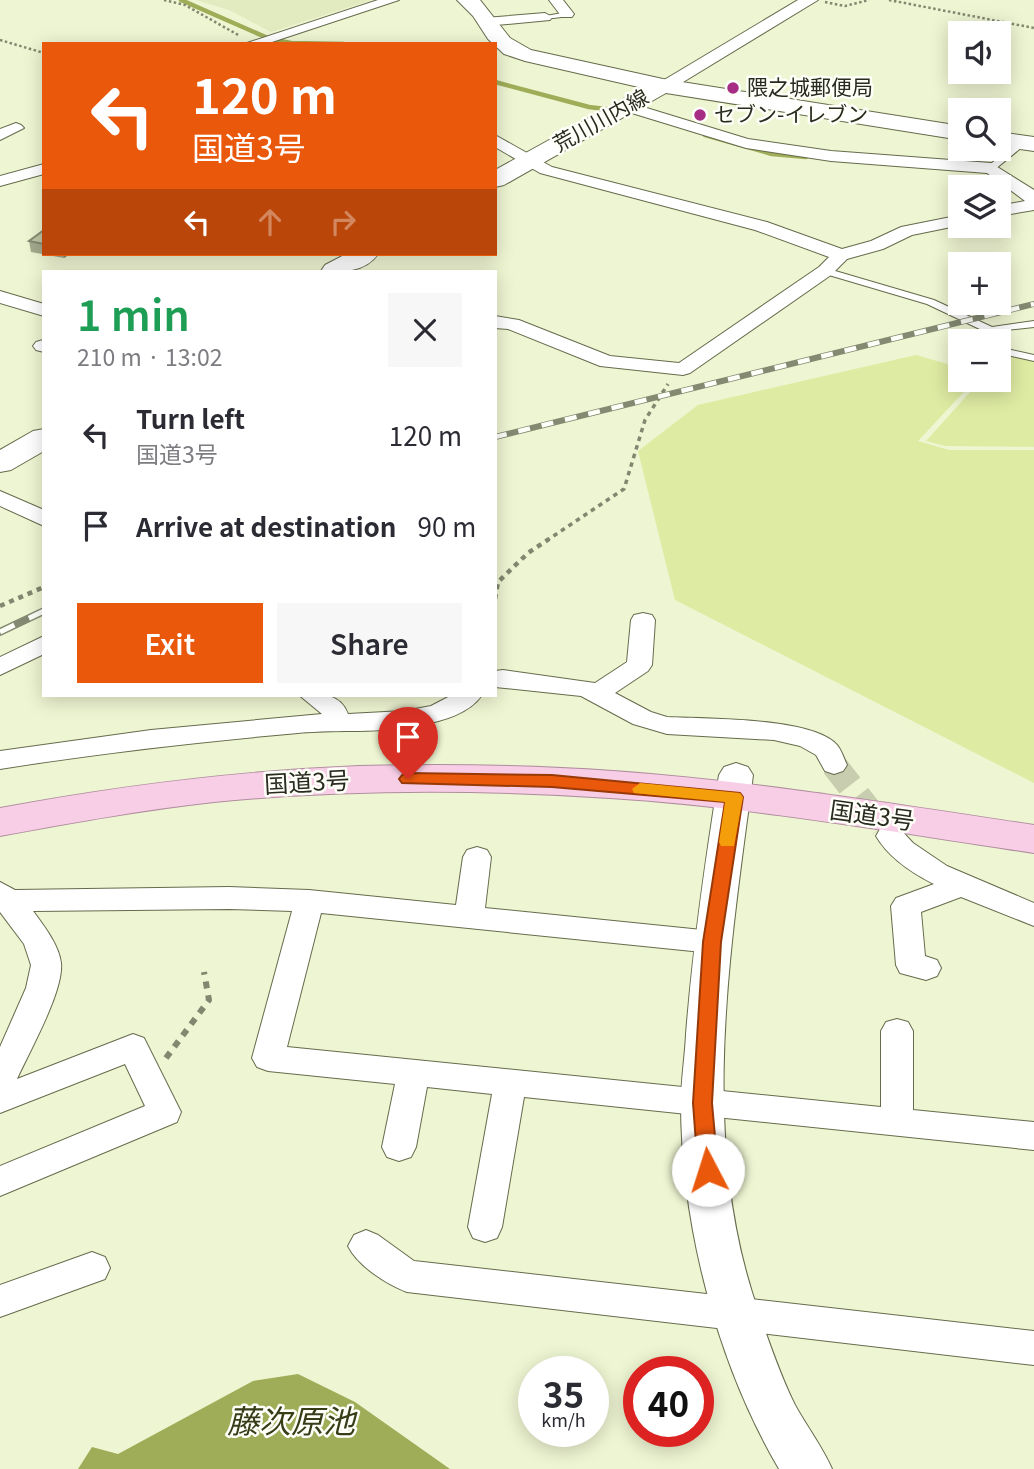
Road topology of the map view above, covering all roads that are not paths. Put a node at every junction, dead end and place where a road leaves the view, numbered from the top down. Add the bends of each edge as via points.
1 (392, 0) edge
2 (467, 0) edge
3 (556, 0) edge
4 (810, 0) edge
5 (568, 14) joint
6 (545, 17) joint
7 (485, 22) junction
8 (258, 42) edge
9 (663, 86) junction
10 (622, 109) junction
11 (16, 128) dead end
12 (948, 131) edge
13 (0, 135) edge
14 (497, 140) edge
15 (1011, 141) edge
16 (1029, 144) edge
17 (529, 161) junction
18 (991, 168) junction
19 (42, 170) edge
20 (497, 179) edge
21 (0, 181) edge
22 (1034, 204) edge
23 (1011, 209) edge
24 (948, 223) edge
25 (841, 255) junction
26 (362, 256) edge
27 (336, 270) edge
28 (825, 271) junction
29 (0, 297) edge
30 (42, 309) edge
31 (497, 322) edge
32 (1034, 324) edge
33 (1011, 353) edge
34 (1034, 358) edge
35 (42, 439) edge
36 (0, 463) edge
37 (0, 498) edge
38 (42, 518) edge
39 (643, 620) dead end
40 (42, 645) edge
41 (0, 667) edge
42 (497, 679) edge
43 (597, 694) junction
44 (315, 697) edge
45 (465, 697) edge
46 (337, 721) junction
47 (0, 760) edge
48 (834, 765) tunnel mouth
49 (735, 786) junction
50 (0, 799) edge
51 (1034, 815) edge
52 (0, 822) edge
53 (890, 836) tunnel mouth
54 (1034, 839) edge
55 (477, 857) dead end
56 (964, 884) junction
57 (2, 898) edge
58 (309, 901) junction
59 (1034, 915) edge
60 (469, 918) junction
61 (712, 942) junction
62 (926, 968) dead end
63 (897, 1031) dead end
64 (414, 1072) junction
65 (0, 1081) edge
66 (510, 1082) junction
67 (0, 1100) edge
68 (702, 1103) junction
69 (897, 1122) junction
70 (1034, 1136) edge
71 (399, 1147) dead end
72 (0, 1181) edge
73 (485, 1227) dead end
74 (366, 1246) dead end
75 (92, 1268) dead end
76 (0, 1301) edge
77 (736, 1314) junction
78 (1034, 1348) edge
79 (807, 1469) edge

1 - 8 street
2 - 7 main road via 479,9
3 - 5 street
4 - 9 street
5 - 6 lane
6 - 7 street
7 - 9 main road via 510,50
9 - 10 main road, 荒川川内線
9 - 12 main road, 荒川川内線
10 - 17 main road, 荒川川内線
10 - 18 street via 758,145 831,156
11 - 13 street
14 - 17 street
15 - 16 main road
16 - 18 lane
17 - 20 main road, 荒川川内線
17 - 25 street via 546,170 761,226
18 - 22 street via 1031,195
19 - 21 street
22 - 23 street
24 - 25 street via 907,231
25 - 28 street
26 - 27 main road
28 - 31 street via 683,369 607,362
28 - 32 lane via 925,299 990,330
29 - 30 street
33 - 34 lane
35 - 36 main road
37 - 38 street
39 - 43 street via 639,665
40 - 41 street
42 - 43 street
43 - 48 street via 642,718 667,725 774,731 808,739 827,750
44 - 46 street via 334,710
45 - 46 street via 437,713 395,720
46 - 47 street via 174,735
49 - 50 highway, 国道3号 via 549,758 413,755 159,773
49 - 51 highway, 国道3号
49 - 52 highway, 国道3号 via 408,779 293,783 167,794
49 - 54 highway, 国道3号
49 - 61 street
53 - 56 street via 921,865
55 - 60 street
56 - 59 street
56 - 62 street via 906,906 911,965
57 - 58 street
57 - 65 street via 30,927 46,965 38,997
58 - 60 street
58 - 64 street via 268,1058
60 - 61 street
61 - 68 street
63 - 69 street
64 - 66 street
64 - 71 street
66 - 68 street
66 - 73 street
67 - 72 street via 133,1047 165,1112
68 - 69 street
68 - 77 street via 715,1238
69 - 70 street
74 - 77 street via 407,1276
75 - 76 street
77 - 78 street
77 - 79 street via 776,1418

